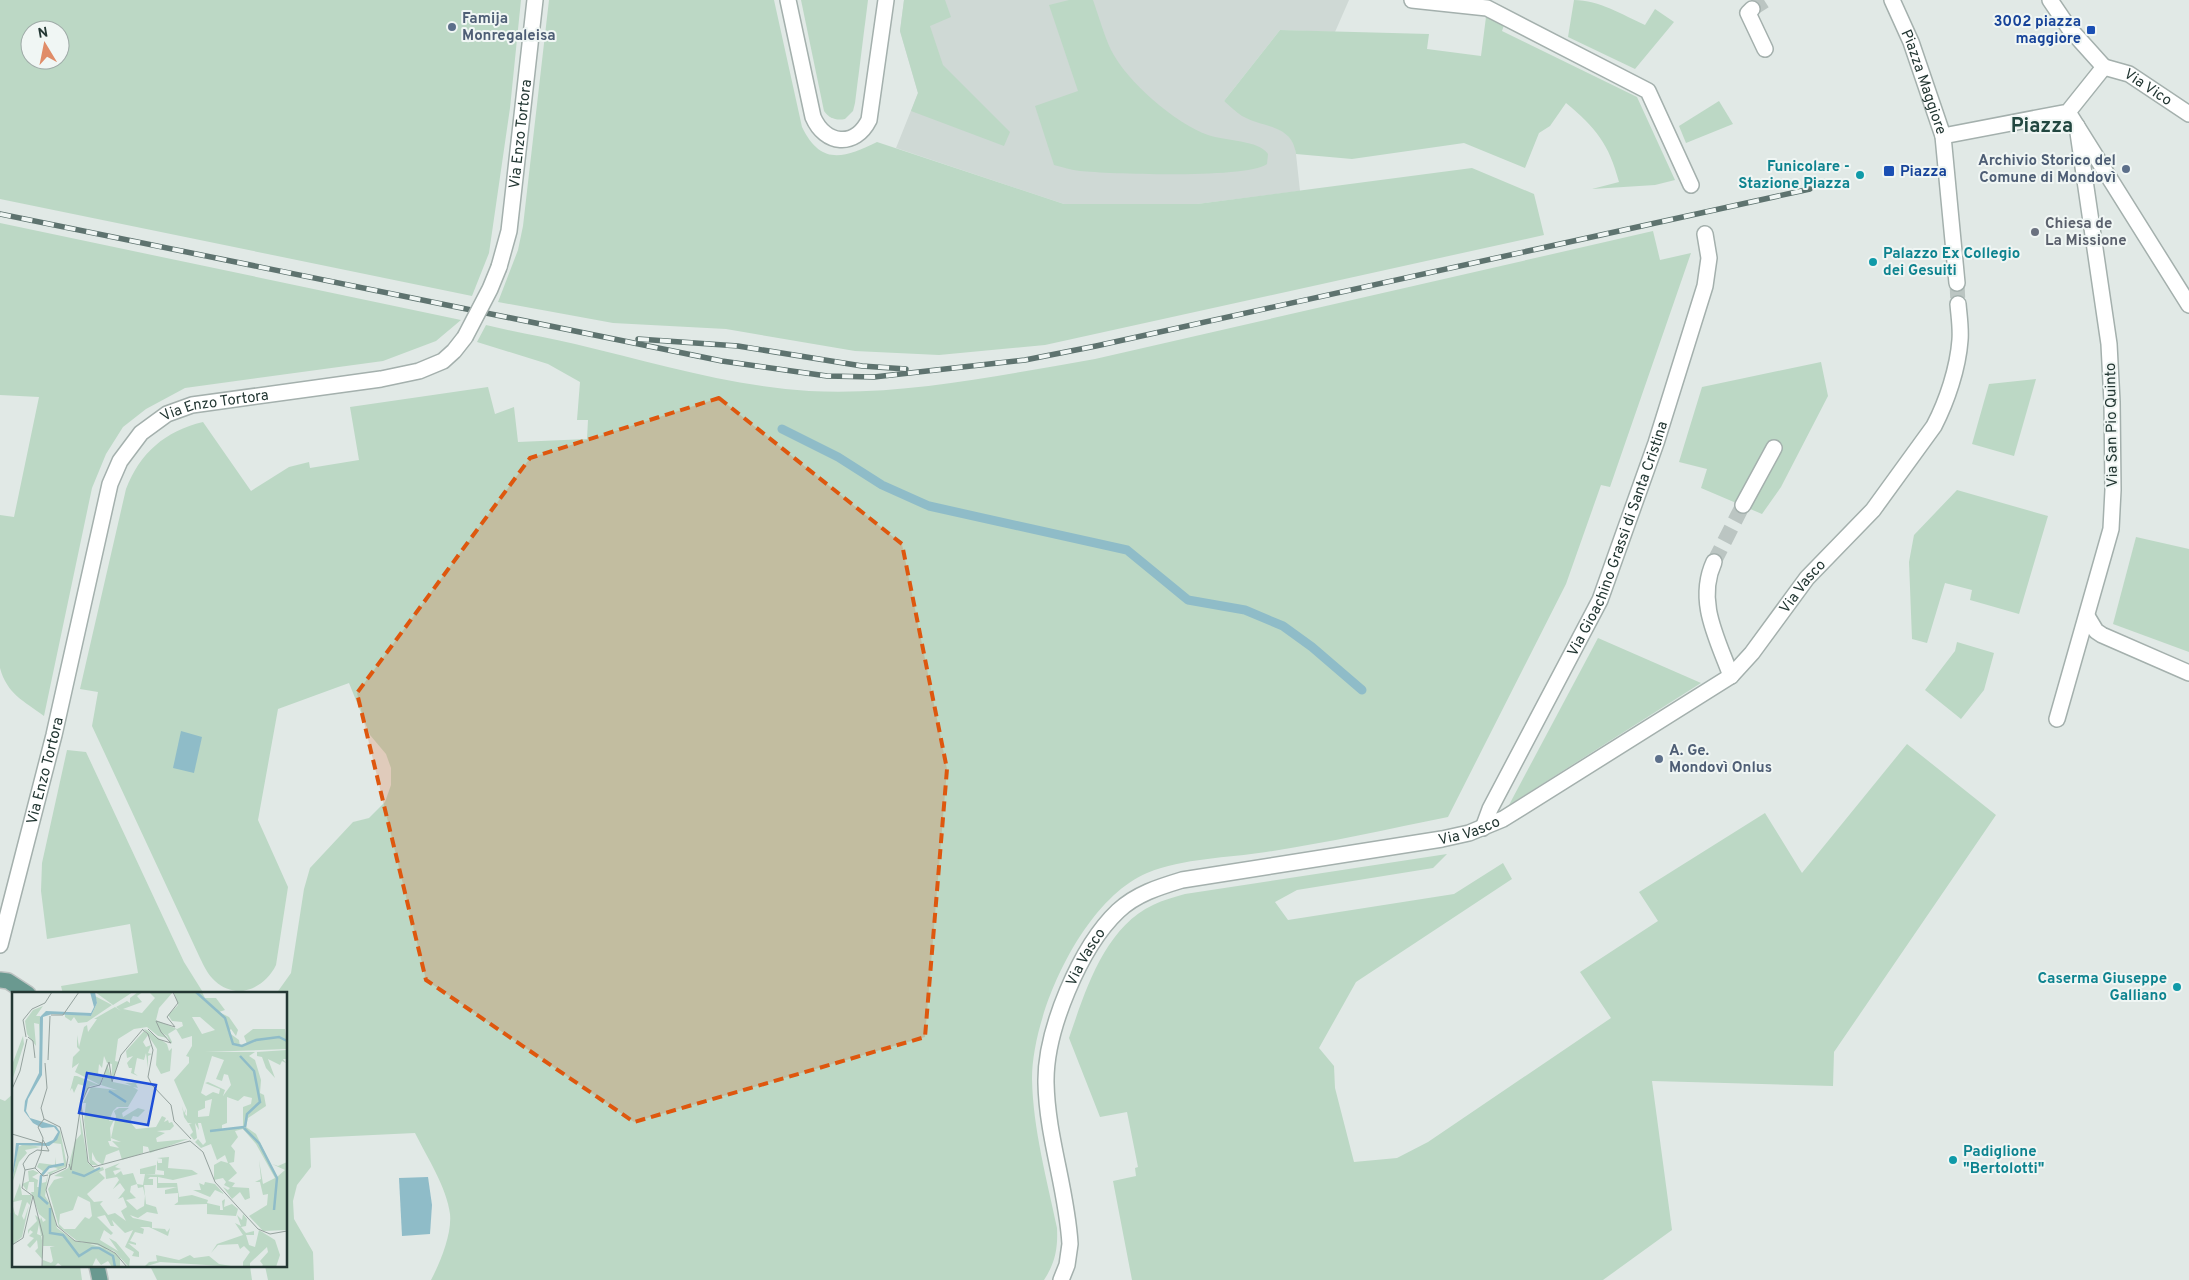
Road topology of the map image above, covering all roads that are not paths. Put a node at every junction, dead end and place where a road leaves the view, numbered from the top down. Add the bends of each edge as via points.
1 (535, 0) edge
2 (788, 0) edge
3 (886, 0) edge
4 (1412, 0) edge
5 (1892, 0) edge
6 (2050, 0) edge
7 (1752, 10) dead end
8 (1765, 49) dead end
9 (2104, 67) junction
10 (2068, 112) junction
11 (2189, 114) edge
12 (2077, 126) junction
13 (1943, 136) junction
14 (1691, 185) dead end
15 (1705, 234) dead end
16 (1956, 283) tunnel mouth
17 (1958, 304) tunnel mouth
18 (2189, 305) edge
19 (1774, 448) dead end
20 (1743, 505) tunnel mouth
21 (1714, 562) tunnel mouth
22 (2087, 616) junction
23 (2189, 673) edge
24 (1731, 676) junction
25 (2057, 719) dead end
26 (1483, 828) junction
27 (0, 945) edge
28 (0, 980) edge
29 (25, 992) edge
30 (1061, 1280) edge

1 - 27 street, Via Enzo Tortora, bridge via 509,231 490,289 465,338 443,361 419,371 192,405 167,414 132,443 116,469 103,507 54,735
2 - 3 street via 813,117 823,133 833,139 844,139 862,131 870,116
4 - 14 street via 1487,8 1648,91
5 - 13 street, Piazza Maggiore via 1911,42
6 - 9 street via 2068,28
7 - 8 street via 1748,13
9 - 10 street
9 - 11 street, Via Vico via 2129,74
10 - 12 street
10 - 13 street, Piazza Maggiore
12 - 18 street
12 - 22 street, Via San Pio Quinto via 2104,308 2112,402 2111,530
13 - 16 street
15 - 26 street, Via Gioachino Grassi di Santa Cristina via 1709,258 1705,286 1656,443 1600,600
17 - 24 street, Via Vasco via 1958,353 1941,414 1934,426 1873,510 1807,578 1752,654
19 - 20 street
21 - 24 street via 1707,583 1706,604
22 - 23 street via 2102,636
22 - 25 street, Via San Pio Quinto
24 - 26 street, Via Vasco via 1522,808
26 - 30 street, Via Vasco via 1442,839 1182,880 1144,893 1112,918 1095,940 1075,977 1047,1061 1048,1111 1069,1232 1069,1255
28 - 29 main road via 8,981

